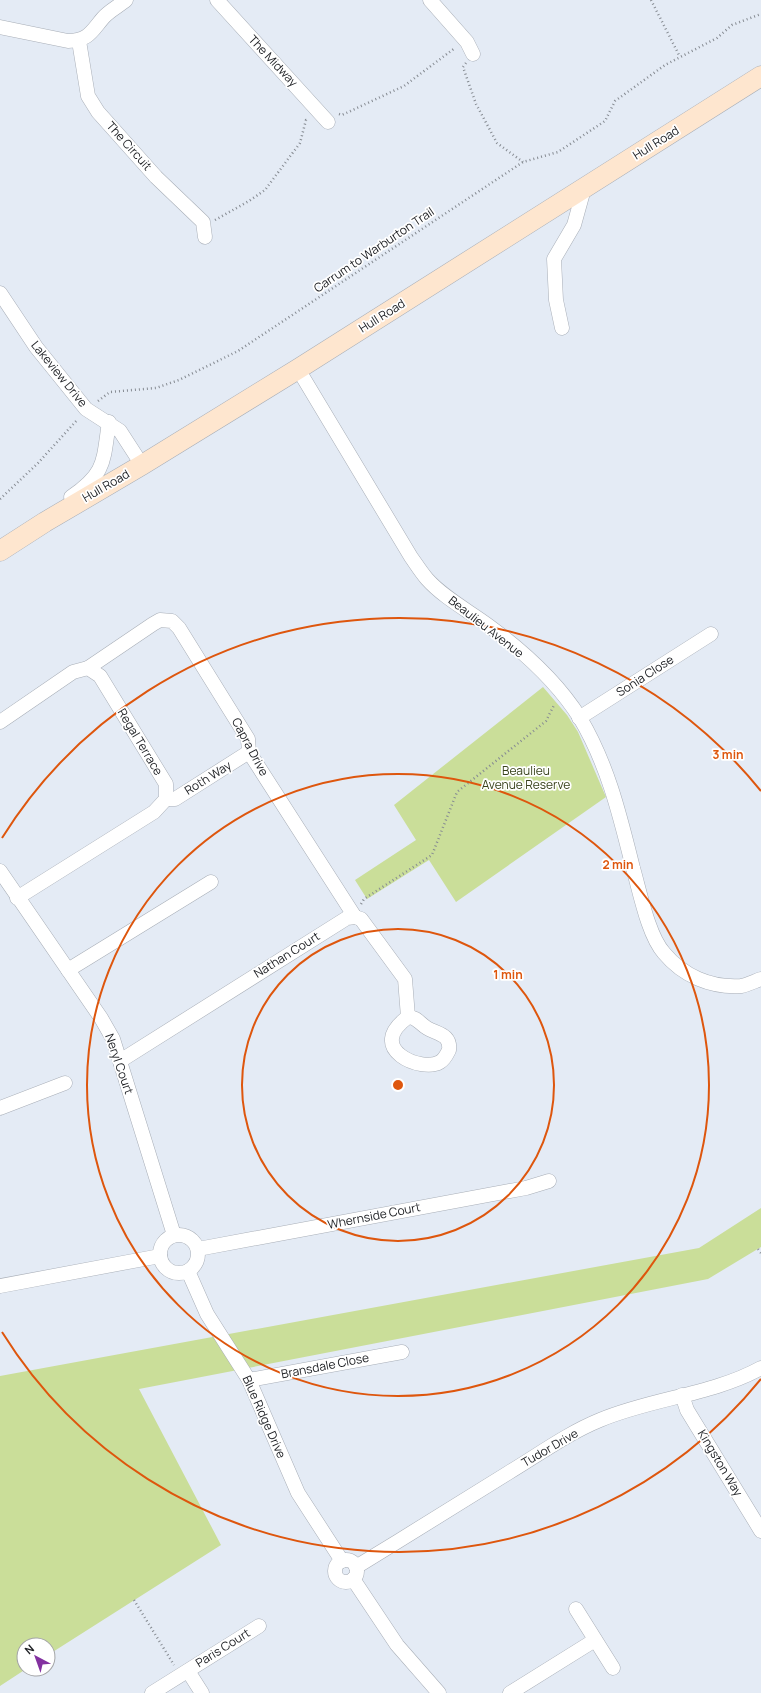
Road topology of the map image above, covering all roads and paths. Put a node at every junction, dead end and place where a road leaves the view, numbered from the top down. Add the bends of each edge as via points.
1 (126, 0) edge
2 (217, 0) edge
3 (430, 0) edge
4 (651, 0) edge
5 (761, 14) edge
6 (0, 27) edge
7 (79, 41) junction
8 (473, 54) junction
9 (680, 57) junction
10 (761, 76) edge
11 (324, 116) junction
12 (523, 162) junction
13 (584, 189) junction
14 (203, 222) junction
15 (205, 237) dead end
16 (0, 293) edge
17 (562, 328) dead end
18 (298, 369) junction
19 (86, 409) junction
20 (109, 422) junction
21 (142, 465) junction
22 (0, 499) edge
23 (45, 522) junction
24 (0, 551) edge
25 (711, 634) dead end
26 (88, 668) junction
27 (560, 692) junction
28 (579, 718) junction
29 (0, 722) edge
30 (250, 752) junction
31 (166, 799) junction
32 (0, 872) edge
33 (211, 882) dead end
34 (9, 892) edge
35 (355, 917) junction
36 (68, 970) junction
37 (761, 979) edge
38 (408, 1017) dead end
39 (120, 1061) junction
40 (65, 1083) dead end
41 (0, 1108) edge
42 (549, 1181) dead end
43 (174, 1235) junction
44 (198, 1249) junction
45 (758, 1249) dead end
46 (761, 1253) edge
47 (160, 1256) junction
48 (188, 1271) junction
49 (0, 1286) edge
50 (402, 1352) dead end
51 (761, 1368) edge
52 (249, 1380) junction
53 (682, 1395) junction
54 (761, 1530) edge
55 (342, 1560) junction
56 (354, 1573) junction
57 (134, 1600) dead end
58 (576, 1609) dead end
59 (259, 1626) dead end
60 (596, 1640) junction
61 (613, 1668) dead end
62 (184, 1673) junction
63 (152, 1693) edge
64 (202, 1693) edge
65 (439, 1693) edge
66 (510, 1693) edge

1 - 7 street via 104,18 90,35
2 - 11 street, The Midway
3 - 8 street via 467,42
4 - 9 path
5 - 9 path, Carrum to Warburton Trail via 732,25 717,38
6 - 7 street
7 - 14 street, The Circuit via 88,96 98,112 156,177
8 - 11 path via 456,47 404,86 342,115
8 - 12 path via 463,67 476,104 496,143
9 - 12 path, Carrum to Warburton Trail via 623,94 615,101 605,121 558,152
10 - 13 main road, Hull Road
11 - 14 path via 306,120 300,143 265,190 213,221
12 - 19 path, Carrum to Warburton Trail via 238,351 179,380 156,388 110,392
13 - 17 street via 574,225 554,259 556,300
13 - 18 main road, Hull Road
14 - 15 street
16 - 19 street, Lakeview Drive via 36,348
18 - 21 main road, Hull Road
18 - 27 street, Beaulieu Avenue via 411,557 427,579 456,604 518,649
19 - 20 street, Lakeview Drive
19 - 22 path, Carrum to Warburton Trail via 38,463
20 - 21 street, Lakeview Drive via 120,431
20 - 23 street via 100,470 94,479 58,505
21 - 23 main road, Hull Road
23 - 24 main road, Hull Road
25 - 28 street, Sonia Close
26 - 29 street via 73,672
26 - 30 street, Capra Drive via 160,620 172,621 248,739
26 - 31 street, Regal Terrace via 100,676 166,784
27 - 28 street, Beaulieu Avenue
27 - 35 path via 546,721 457,792 432,855 364,898
28 - 37 street, Beaulieu Avenue via 595,746 613,789 642,903 656,941 663,952 692,977 710,984 742,986
30 - 31 street, Roth Way via 175,799
30 - 35 street, Capra Drive
31 - 34 street via 154,812
32 - 34 street, Neryl Court
33 - 36 street
34 - 36 street, Neryl Court
35 - 38 street via 367,925 405,979
35 - 39 street, Nathan Court via 337,923
36 - 39 street, Neryl Court via 113,1039
39 - 43 street, Neryl Court
40 - 41 street
42 - 44 street, Whernside Court via 526,1188
43 - 44 street via 188,1238
43 - 47 street via 161,1247
44 - 48 street via 198,1258
45 - 46 path
47 - 48 street via 163,1265 170,1271
47 - 49 street
48 - 52 street, Blue Ridge Drive via 207,1314
50 - 52 street, Bransdale Close
51 - 53 street, Tudor Drive via 716,1386
52 - 55 street, Blue Ridge Drive via 298,1493
53 - 54 street, Kingston Way via 688,1410
53 - 56 street, Tudor Drive via 640,1405 599,1420 555,1444
55 - 56 street via 348,1560
55 - 56 street via 335,1567 337,1577 343,1581
56 - 65 street via 397,1645
57 - 62 path
58 - 60 street
59 - 62 street, Paris Court
60 - 61 street
60 - 66 street
62 - 63 street, Paris Court
62 - 64 street, Paris Court

